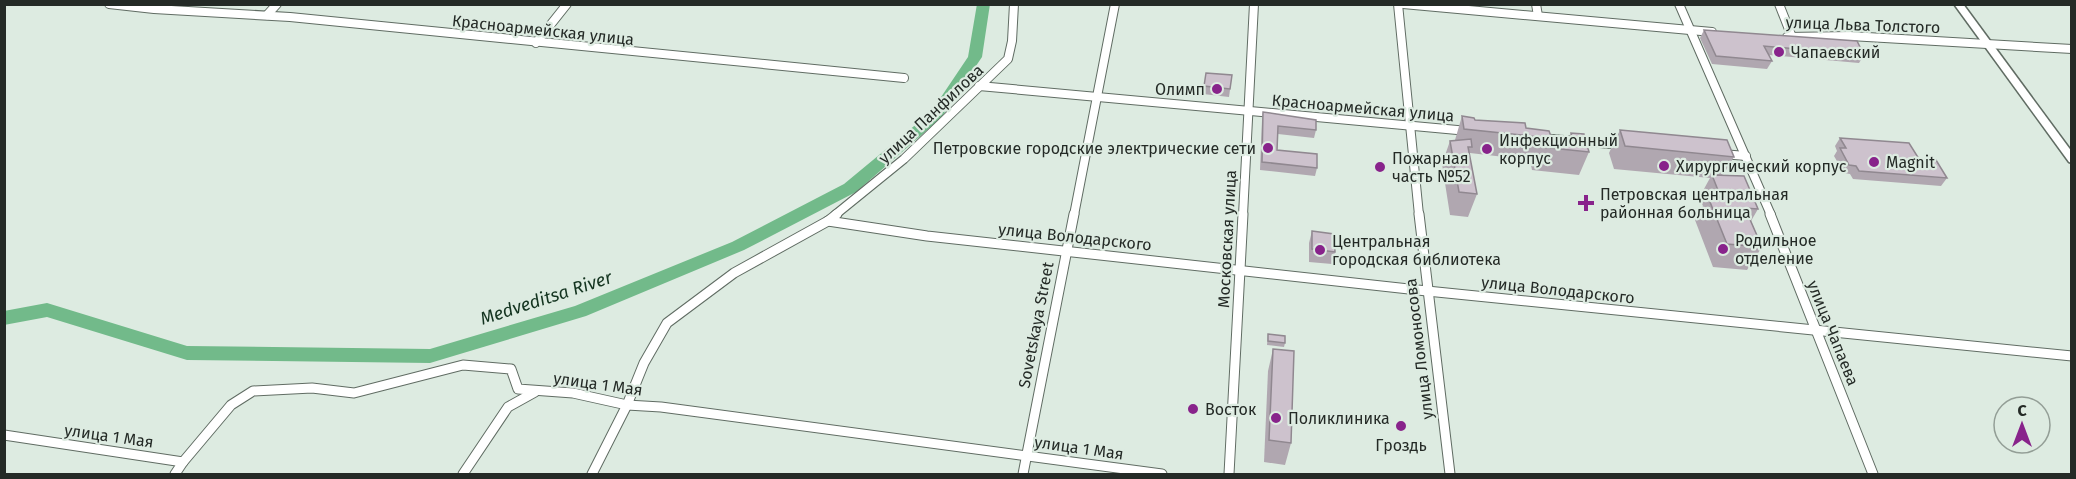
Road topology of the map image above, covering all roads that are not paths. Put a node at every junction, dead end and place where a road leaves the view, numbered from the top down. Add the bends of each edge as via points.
1 (109, 4) edge
2 (277, 4) edge
3 (567, 4) edge
4 (1014, 4) edge
5 (1115, 4) edge
6 (1254, 4) edge
7 (1398, 4) edge
8 (1403, 4) edge
9 (1536, 4) edge
10 (1679, 4) edge
11 (1779, 4) edge
12 (1958, 4) edge
13 (267, 15) junction
14 (1538, 16) junction
15 (1689, 31) junction
16 (1724, 33) edge
17 (1781, 36) edge
18 (1792, 37) junction
19 (1987, 43) junction
20 (536, 44) junction
21 (2072, 50) edge
22 (904, 78) dead end
23 (979, 86) junction
24 (1097, 96) junction
25 (1248, 112) junction
26 (1411, 126) junction
27 (1480, 132) edge
28 (1526, 136) edge
29 (1630, 146) edge
30 (1710, 153) edge
31 (1746, 156) junction
32 (2072, 160) edge
33 (828, 221) junction
34 (1066, 250) junction
35 (1240, 270) junction
36 (1427, 291) junction
37 (1816, 332) junction
38 (2072, 356) edge
39 (535, 391) junction
40 (627, 405) junction
41 (4, 435) edge
42 (1026, 456) junction
43 (183, 462) junction
44 (175, 474) edge
45 (463, 474) edge
46 (592, 474) edge
47 (1023, 474) edge
48 (1162, 474) edge
49 (1229, 474) edge
50 (1450, 474) edge
51 (1873, 474) edge

1 - 13 street, Красноармейская улица
2 - 13 street
3 - 20 street
4 - 23 street, улица Панфилова via 1008,59
5 - 24 street, Sovetskaya Street
6 - 25 street, Московская улица
7 - 26 street, улица Ломоносова
8 - 14 street
9 - 14 street
10 - 15 street, улица Чапаева
11 - 18 street
12 - 19 street
13 - 20 street, Красноармейская улица
14 - 15 street
15 - 16 street
15 - 31 street, улица Чапаева
17 - 18 street, улица Льва Толстого
18 - 19 street, улица Льва Толстого
19 - 21 street, улица Льва Толстого
19 - 32 street
20 - 22 street, Красноармейская улица
23 - 24 street, Красноармейская улица
23 - 33 street, улица Панфилова via 904,159
24 - 25 street, Красноармейская улица
24 - 34 street, Sovetskaya Street
25 - 26 street, Красноармейская улица
25 - 35 street, Московская улица
26 - 27 street, Красноармейская улица
26 - 36 street, улица Ломоносова
28 - 29 street
30 - 31 street
31 - 37 street, улица Чапаева
33 - 34 street, улица Володарского
33 - 40 street, улица Панфилова via 734,273 667,323 644,363
34 - 35 street, улица Володарского
34 - 42 street, Sovetskaya Street
35 - 36 street, улица Володарского
35 - 49 street, Московская улица
36 - 37 street, улица Володарского
36 - 50 street, улица Ломоносова
37 - 38 street, улица Володарского
37 - 51 street, улица Чапаева
39 - 40 street, улица 1 Мая via 573,393
39 - 43 street, улица 1 Мая via 518,388 511,369 464,365 354,393 312,388 253,391 231,405
39 - 45 street via 508,407
40 - 42 street, улица 1 Мая
40 - 46 street, улица Панфилова
41 - 43 street, улица 1 Мая
42 - 47 street, Sovetskaya Street
42 - 48 street, улица 1 Мая
43 - 44 street

